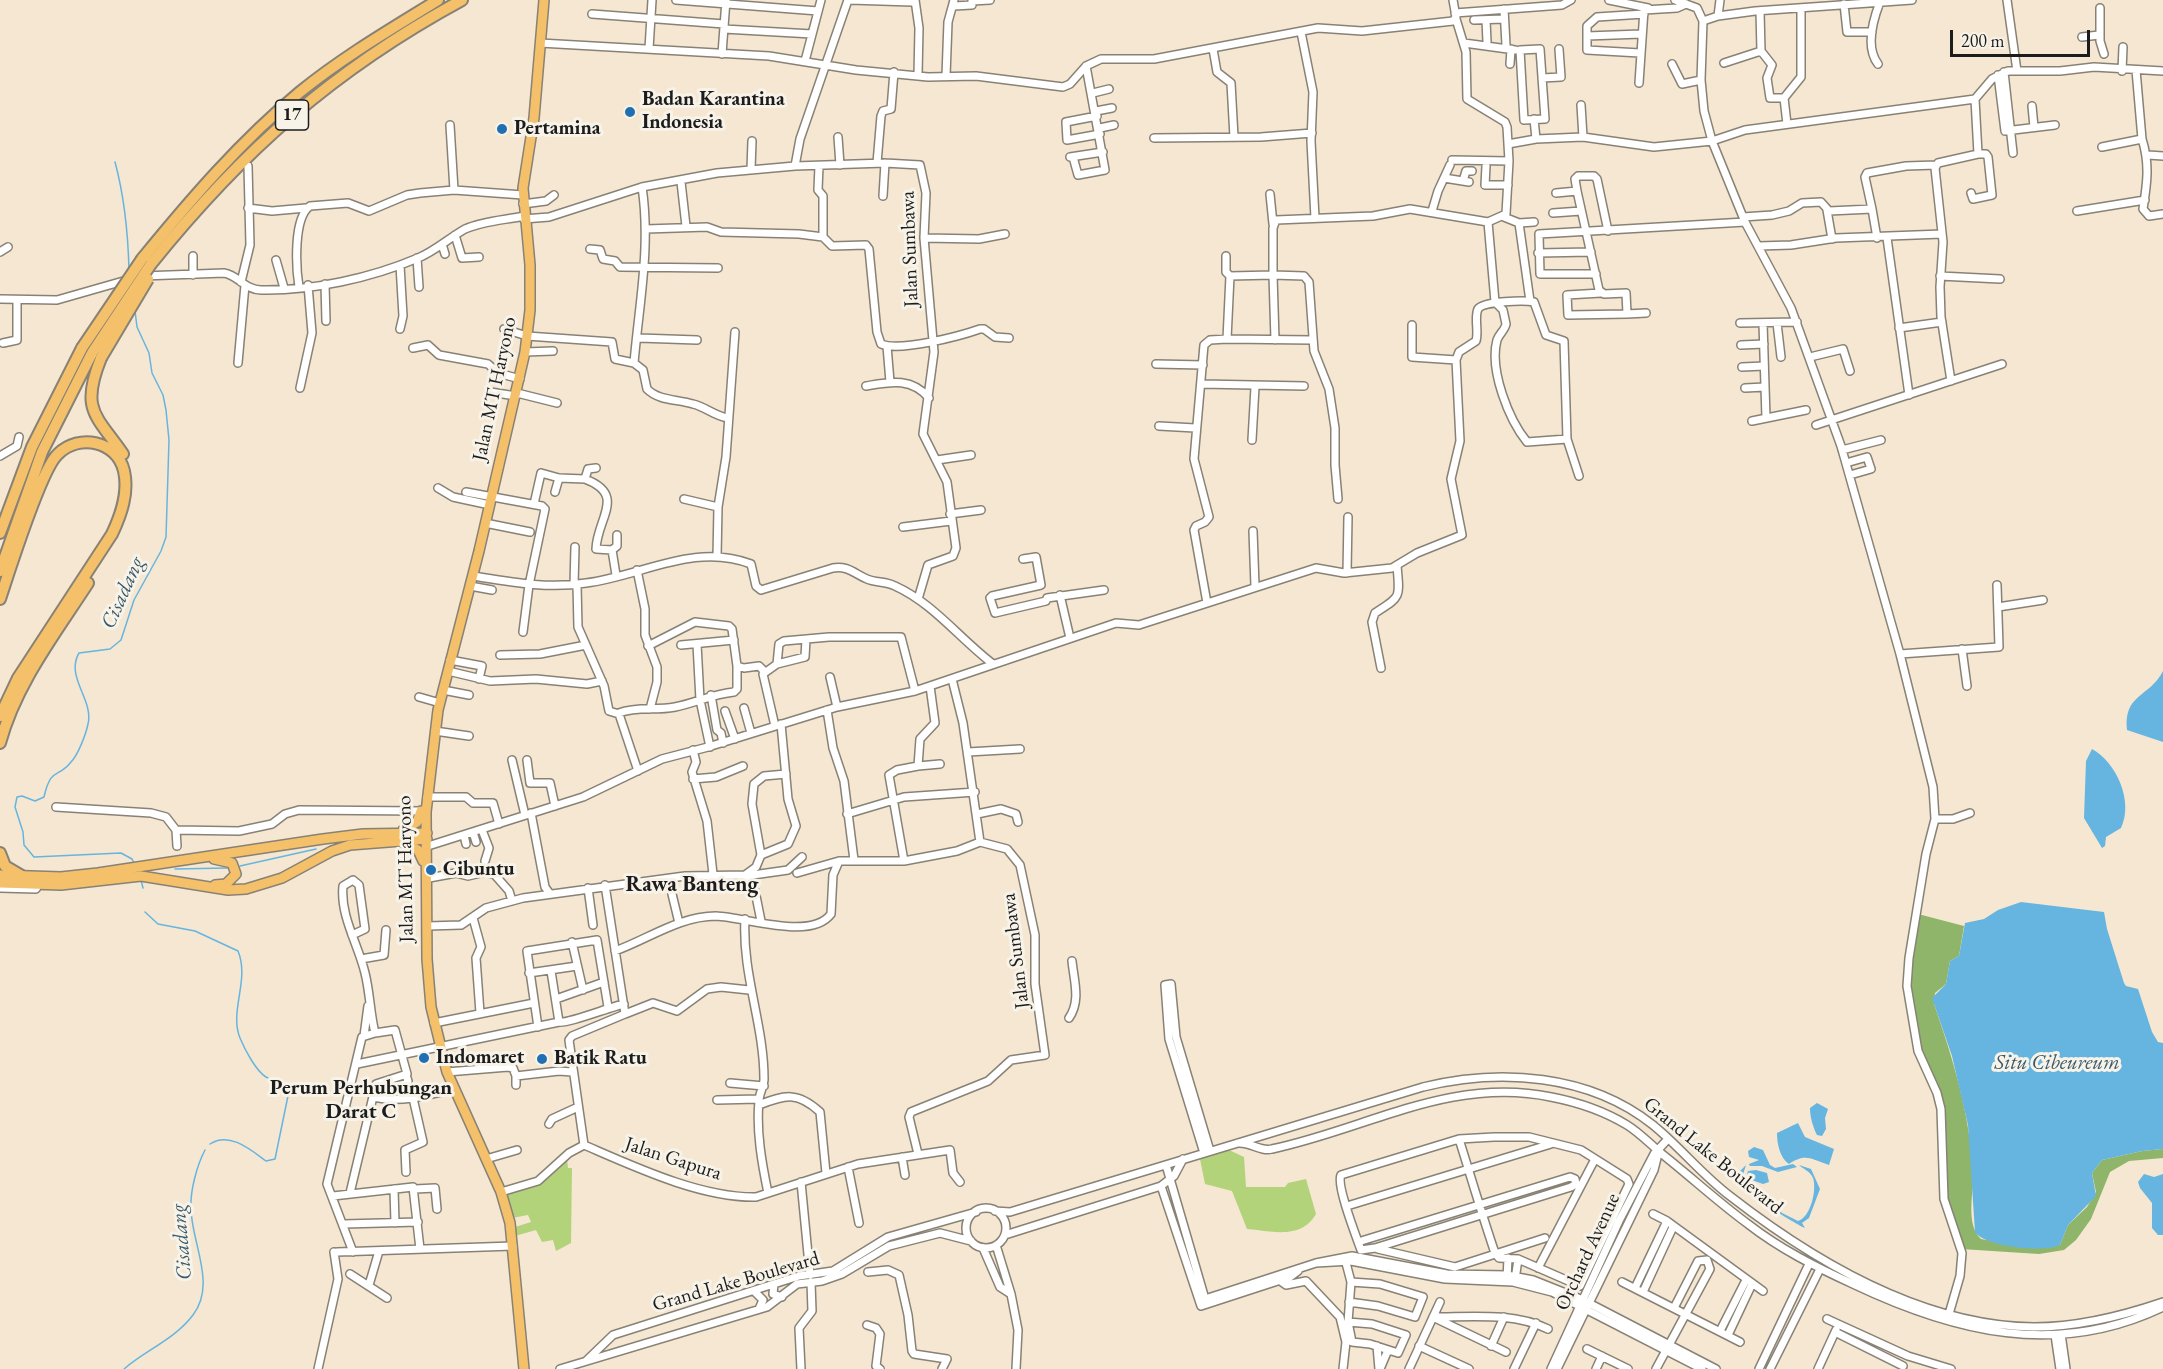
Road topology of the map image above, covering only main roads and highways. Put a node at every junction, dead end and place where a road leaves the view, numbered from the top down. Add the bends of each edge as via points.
1 (438, 0) edge
2 (462, 0) edge
3 (544, 0) edge
4 (149, 264) junction
5 (92, 353) junction
6 (0, 533) edge
7 (0, 571) edge
8 (0, 599) edge
9 (0, 716) edge
10 (0, 744) edge
11 (433, 744) junction
12 (421, 812) junction
13 (393, 837) junction
14 (425, 838) junction
15 (0, 853) edge
16 (194, 858) junction
17 (423, 861) junction
18 (128, 873) junction
19 (0, 875) edge
20 (22, 876) junction
21 (0, 883) edge
22 (205, 886) junction
23 (427, 959) junction
24 (524, 1369) edge

1 - 4 highway, 17 via 366,44 301,91 250,137 215,172
2 - 4 highway, 17 via 379,49 312,98 257,145
3 - 11 main road, Jalan MT Haryono via 523,199 530,259 525,352
4 - 5 highway, 17, bridge
5 - 6 highway, 17 via 32,447
5 - 7 highway, 17 via 42,452
5 - 10 highway via 93,408 100,426 127,462 133,488 130,505 117,537 23,683
8 - 9 highway via 44,477 57,454 76,443 97,443 108,448 122,464 124,473 124,504 119,519 18,678
11 - 12 main road, Jalan MT Haryono via 426,755
11 - 14 main road, Jalan MT Haryono
12 - 13 main road via 411,828
12 - 14 main road, Jalan MT Haryono
13 - 14 main road
13 - 16 main road via 323,839
13 - 17 main road via 418,850
13 - 22 main road via 332,850 265,885 228,890
14 - 17 main road, Jalan MT Haryono
14 - 23 main road, Jalan MT Haryono via 429,878
15 - 20 highway via 5,866
16 - 18 main road
16 - 22 main road via 225,860 235,868 233,880
17 - 23 main road, Jalan MT Haryono via 423,942
18 - 20 main road
18 - 21 main road via 61,885
18 - 22 main road
19 - 20 main road
23 - 24 main road, Jalan MT Haryono via 434,1023 447,1072 501,1192 513,1246

